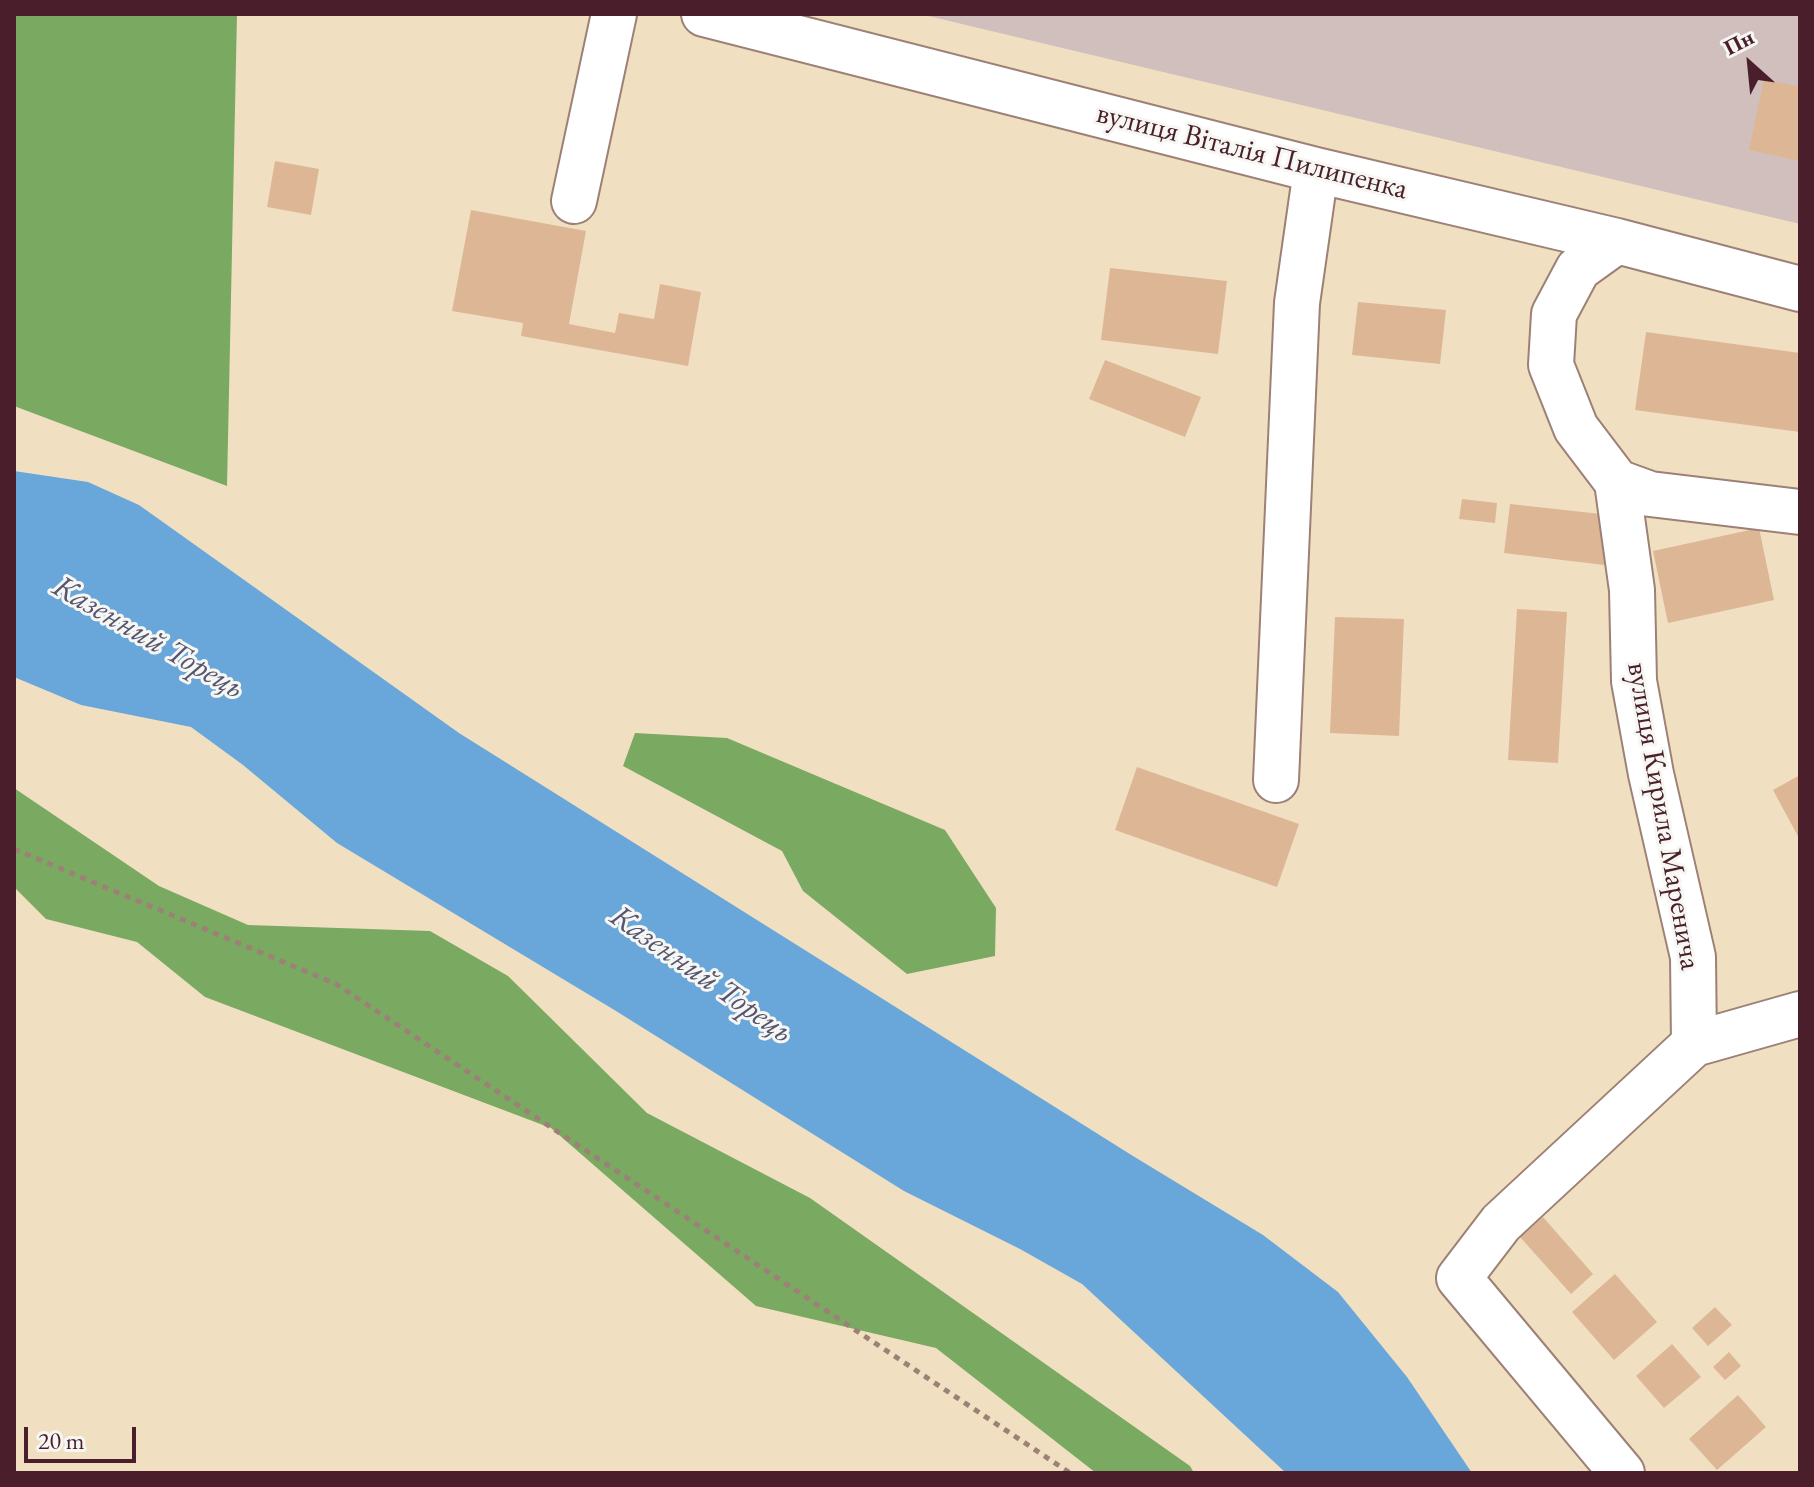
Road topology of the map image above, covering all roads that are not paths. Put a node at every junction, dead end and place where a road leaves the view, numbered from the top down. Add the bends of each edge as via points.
1 (614, 14) edge
2 (704, 14) edge
3 (1316, 170) junction
4 (574, 201) dead end
5 (1617, 241) junction
6 (1800, 289) edge
7 (1617, 482) junction
8 (1800, 512) edge
9 (1276, 780) dead end
10 (1800, 1014) edge
11 (1694, 1044) junction
12 (1622, 1473) edge

1 - 4 street
2 - 3 street, вулиця Віталія Пилипенка
3 - 5 street, вулиця Віталія Пилипенка
3 - 9 street via 1297,303
5 - 6 street, вулиця Віталія Пилипенка
5 - 7 street via 1578,269 1554,314 1551,365 1576,428
7 - 8 street via 1650,494
7 - 11 street, вулиця Кирила Маренича via 1632,590 1634,681 1693,957
10 - 11 street
11 - 12 street via 1501,1223 1459,1278

